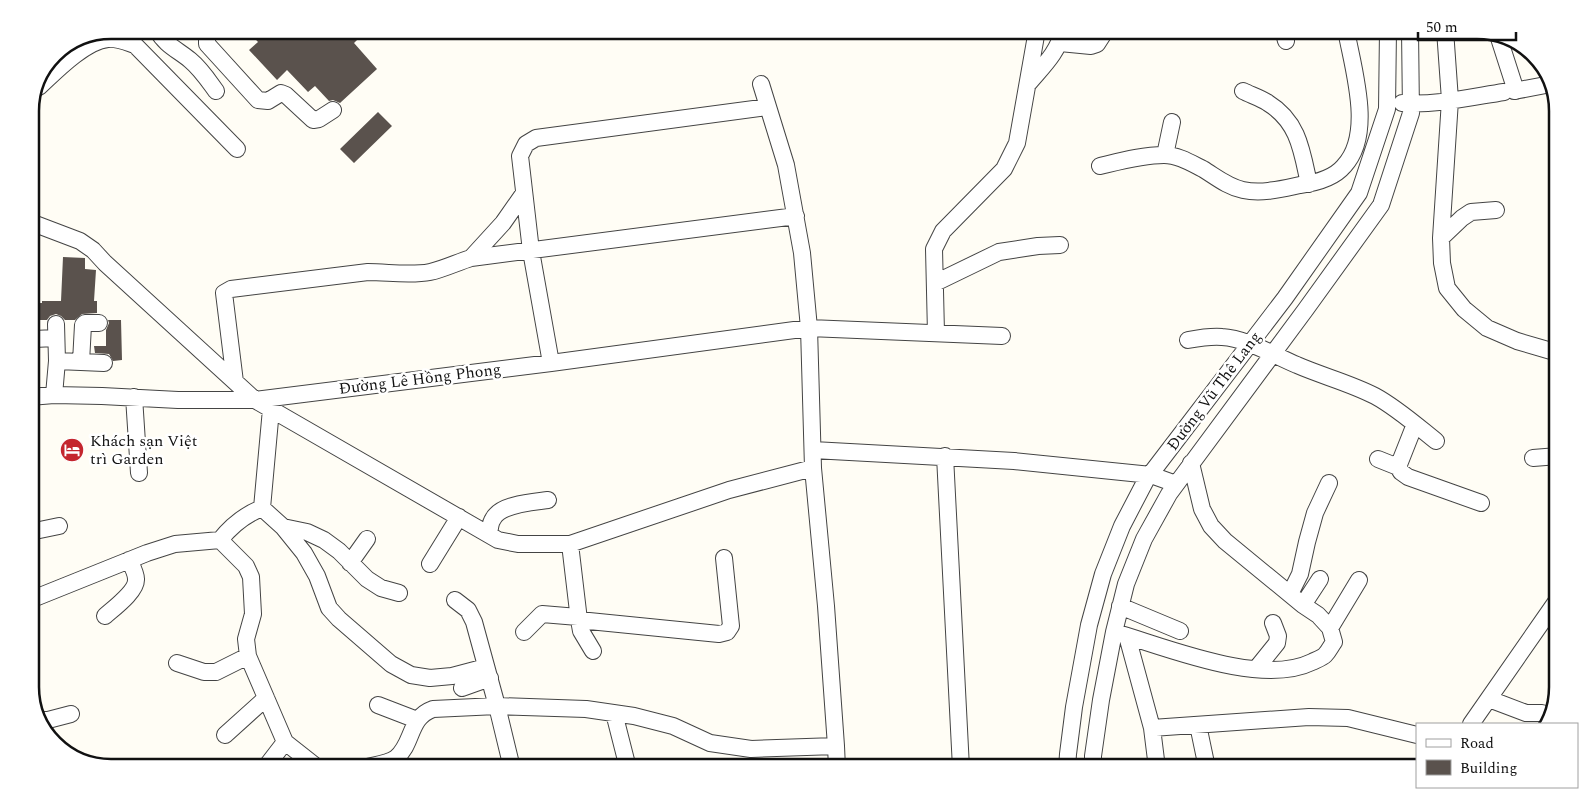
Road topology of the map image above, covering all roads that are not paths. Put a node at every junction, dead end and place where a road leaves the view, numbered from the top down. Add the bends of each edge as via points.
1 (108, 39) edge
2 (108, 39) edge
3 (163, 39) edge
4 (207, 39) edge
5 (1035, 39) edge
6 (1060, 39) edge
7 (1070, 39) edge
8 (1100, 39) edge
9 (1348, 39) edge
10 (1388, 39) edge
11 (1410, 39) edge
12 (1446, 39) edge
13 (1500, 42) edge
14 (234, 75) junction
15 (45, 82) edge
16 (761, 84) dead end
17 (1027, 85) junction
18 (1544, 85) edge
19 (216, 91) junction
20 (1243, 92) dead end
21 (1511, 92) junction
22 (1450, 100) junction
23 (1387, 102) junction
24 (1411, 104) junction
25 (768, 107) junction
26 (198, 109) junction
27 (333, 110) dead end
28 (1172, 122) dead end
29 (237, 149) dead end
30 (1165, 155) junction
31 (1100, 166) dead end
32 (1309, 184) junction
33 (524, 193) junction
34 (1496, 210) dead end
35 (796, 216) junction
36 (39, 225) edge
37 (1441, 238) junction
38 (1325, 240) junction
39 (1060, 245) dead end
40 (531, 251) junction
41 (1345, 255) junction
42 (471, 258) junction
43 (935, 283) junction
44 (99, 323) dead end
45 (809, 328) junction
46 (936, 333) junction
47 (1002, 336) dead end
48 (39, 337) edge
49 (1188, 340) dead end
50 (1250, 344) junction
51 (1549, 351) edge
52 (1273, 354) junction
53 (57, 362) junction
54 (81, 362) junction
55 (104, 363) dead end
56 (551, 363) junction
57 (235, 382) junction
58 (54, 395) junction
59 (39, 396) edge
60 (134, 397) junction
61 (256, 400) junction
62 (271, 409) junction
63 (1415, 424) junction
64 (1436, 441) dead end
65 (813, 450) junction
66 (945, 456) junction
67 (1549, 457) edge
68 (1533, 458) dead end
69 (1378, 459) dead end
70 (1191, 464) junction
71 (1398, 466) junction
72 (813, 468) junction
73 (140, 473) dead end
74 (1150, 475) junction
75 (1329, 483) dead end
76 (1176, 484) junction
77 (548, 500) dead end
78 (1481, 503) dead end
79 (262, 508) junction
80 (459, 517) junction
81 (59, 526) dead end
82 (283, 527) junction
83 (39, 530) edge
84 (490, 534) junction
85 (366, 539) dead end
86 (220, 540) junction
87 (570, 544) junction
88 (724, 558) dead end
89 (129, 560) junction
90 (350, 563) junction
91 (430, 564) dead end
92 (1320, 579) dead end
93 (1359, 580) dead end
94 (399, 593) dead end
95 (1290, 594) junction
96 (39, 596) edge
97 (455, 600) dead end
98 (1303, 605) junction
99 (1120, 606) junction
100 (1549, 612) edge
101 (105, 616) dead end
102 (579, 619) junction
103 (1273, 623) dead end
104 (1330, 628) junction
105 (1180, 631) dead end
106 (524, 632) dead end
107 (1121, 634) junction
108 (593, 651) dead end
109 (248, 656) junction
110 (177, 663) dead end
111 (1256, 669) junction
112 (488, 673) junction
113 (462, 688) dead end
114 (266, 698) junction
115 (1488, 698) junction
116 (378, 705) dead end
117 (498, 706) junction
118 (614, 713) junction
119 (1542, 713) dead end
120 (71, 714) dead end
121 (46, 719) edge
122 (417, 720) junction
123 (1471, 723) edge
124 (1198, 725) junction
125 (1152, 728) junction
126 (226, 735) dead end
127 (1416, 735) edge
128 (285, 742) junction
129 (836, 746) junction
130 (272, 759) edge
131 (307, 759) edge
132 (395, 759) edge
133 (510, 759) edge
134 (626, 759) edge
135 (837, 759) edge
136 (961, 759) edge
137 (1068, 759) edge
138 (1093, 759) edge
139 (1156, 759) edge
140 (1205, 759) edge

1 - 15 street via 77,54
2 - 26 street via 135,44
3 - 19 street via 201,70
4 - 14 street via 207,44
5 - 17 street
6 - 17 street via 1053,54
7 - 8 street via 1091,46
9 - 32 street via 1361,112 1360,132 1344,167
10 - 23 street, Đường Vũ Thê Lang
11 - 24 street, Đường Vũ Thê Lang
12 - 22 street
13 - 21 street
14 - 19 street
14 - 27 street via 258,100 268,101 280,93 286,95 312,120 320,120
16 - 25 street
17 - 43 street via 1017,143 1004,169 944,230 934,249
18 - 21 street
19 - 26 street
20 - 32 street via 1268,103 1295,131
21 - 22 street
22 - 24 street
22 - 37 street
23 - 24 street
23 - 38 street, Đường Vũ Thê Lang via 1359,193
24 - 41 street, Đường Vũ Thê Lang via 1381,205
25 - 33 street via 536,138 526,144 520,156
25 - 35 street via 786,165
26 - 29 street
28 - 30 street
30 - 31 street
30 - 32 street via 1184,159 1243,190 1266,192
33 - 40 street
33 - 42 street via 503,223
34 - 37 street via 1471,212
35 - 40 street
35 - 45 street
36 - 57 street via 80,241 93,250
37 - 51 street via 1448,288 1464,309 1487,328 1518,342
38 - 41 street
38 - 50 street, Đường Vũ Thê Lang
39 - 43 street via 999,252
40 - 42 street
40 - 56 street
41 - 52 street, Đường Vũ Thê Lang
42 - 57 street via 431,272 368,272 230,289 224,293
43 - 46 street
44 - 54 street via 83,325
45 - 46 street, Đường Lê Hồng Phong
45 - 56 street, Đường Lê Hồng Phong
45 - 65 street
46 - 47 street, Đường Lê Hồng Phong
48 - 53 street via 56,331
49 - 50 street via 1224,337
50 - 52 street
50 - 74 street, Đường Vũ Thê Lang
52 - 63 street via 1375,396
52 - 70 street, Đường Vũ Thê Lang
53 - 54 street
53 - 58 street
54 - 55 street
56 - 61 street, Đường Lê Hồng Phong
57 - 61 street
58 - 59 street, Đường Lê Hồng Phong
58 - 60 street, Đường Lê Hồng Phong
60 - 61 street, Đường Lê Hồng Phong
60 - 73 street
61 - 62 street
62 - 79 street
62 - 80 street
63 - 64 street
63 - 71 street
65 - 66 street
65 - 72 street
66 - 74 street
66 - 136 street
67 - 68 street
69 - 71 street
70 - 76 street, Đường Vũ Thê Lang
70 - 95 street via 1202,509 1211,526
71 - 78 street via 1408,477
72 - 87 street via 729,490
72 - 129 street
74 - 76 street
74 - 137 street, Đường Vũ Thê Lang via 1122,526 1103,574 1089,625
75 - 95 street via 1315,513 1300,574
76 - 99 street, Đường Vũ Thê Lang via 1144,538
77 - 84 street via 505,508 492,520
79 - 82 street
79 - 86 street via 236,522
80 - 84 street
80 - 91 street
81 - 83 street
82 - 90 street via 324,540
82 - 112 street via 304,553 329,608 391,664 411,675 430,678
84 - 87 street via 498,540 518,544
85 - 90 street
86 - 89 street via 175,544
86 - 109 street via 246,566 251,577 252,614 246,639
87 - 102 street
88 - 102 street via 731,626 726,632 719,634
89 - 96 street
89 - 101 street via 136,583 133,590
90 - 94 street via 381,588
92 - 98 street
93 - 104 street
95 - 98 street
97 - 112 street via 468,610 474,622
98 - 104 street
99 - 105 street
99 - 107 street, Đường Vũ Thê Lang
100 - 115 street
102 - 106 street via 542,614
102 - 108 street via 581,631
103 - 111 street via 1278,636 1276,643
104 - 111 street via 1334,642 1324,656 1302,667
107 - 111 street via 1230,665
107 - 125 street
107 - 138 street, Đường Vũ Thê Lang via 1101,700
109 - 110 street via 216,672 204,672
109 - 114 street
112 - 113 street
112 - 117 street
114 - 126 street
114 - 128 street
115 - 119 street via 1526,713
115 - 123 street
116 - 122 street
117 - 118 street
117 - 122 street via 433,710
117 - 133 street
118 - 129 street via 673,726 710,743 751,749
118 - 134 street
120 - 121 street
122 - 132 street via 403,750
124 - 125 street
124 - 127 street via 1309,717 1348,718
124 - 140 street
125 - 139 street
128 - 130 street
128 - 131 street
129 - 135 street

